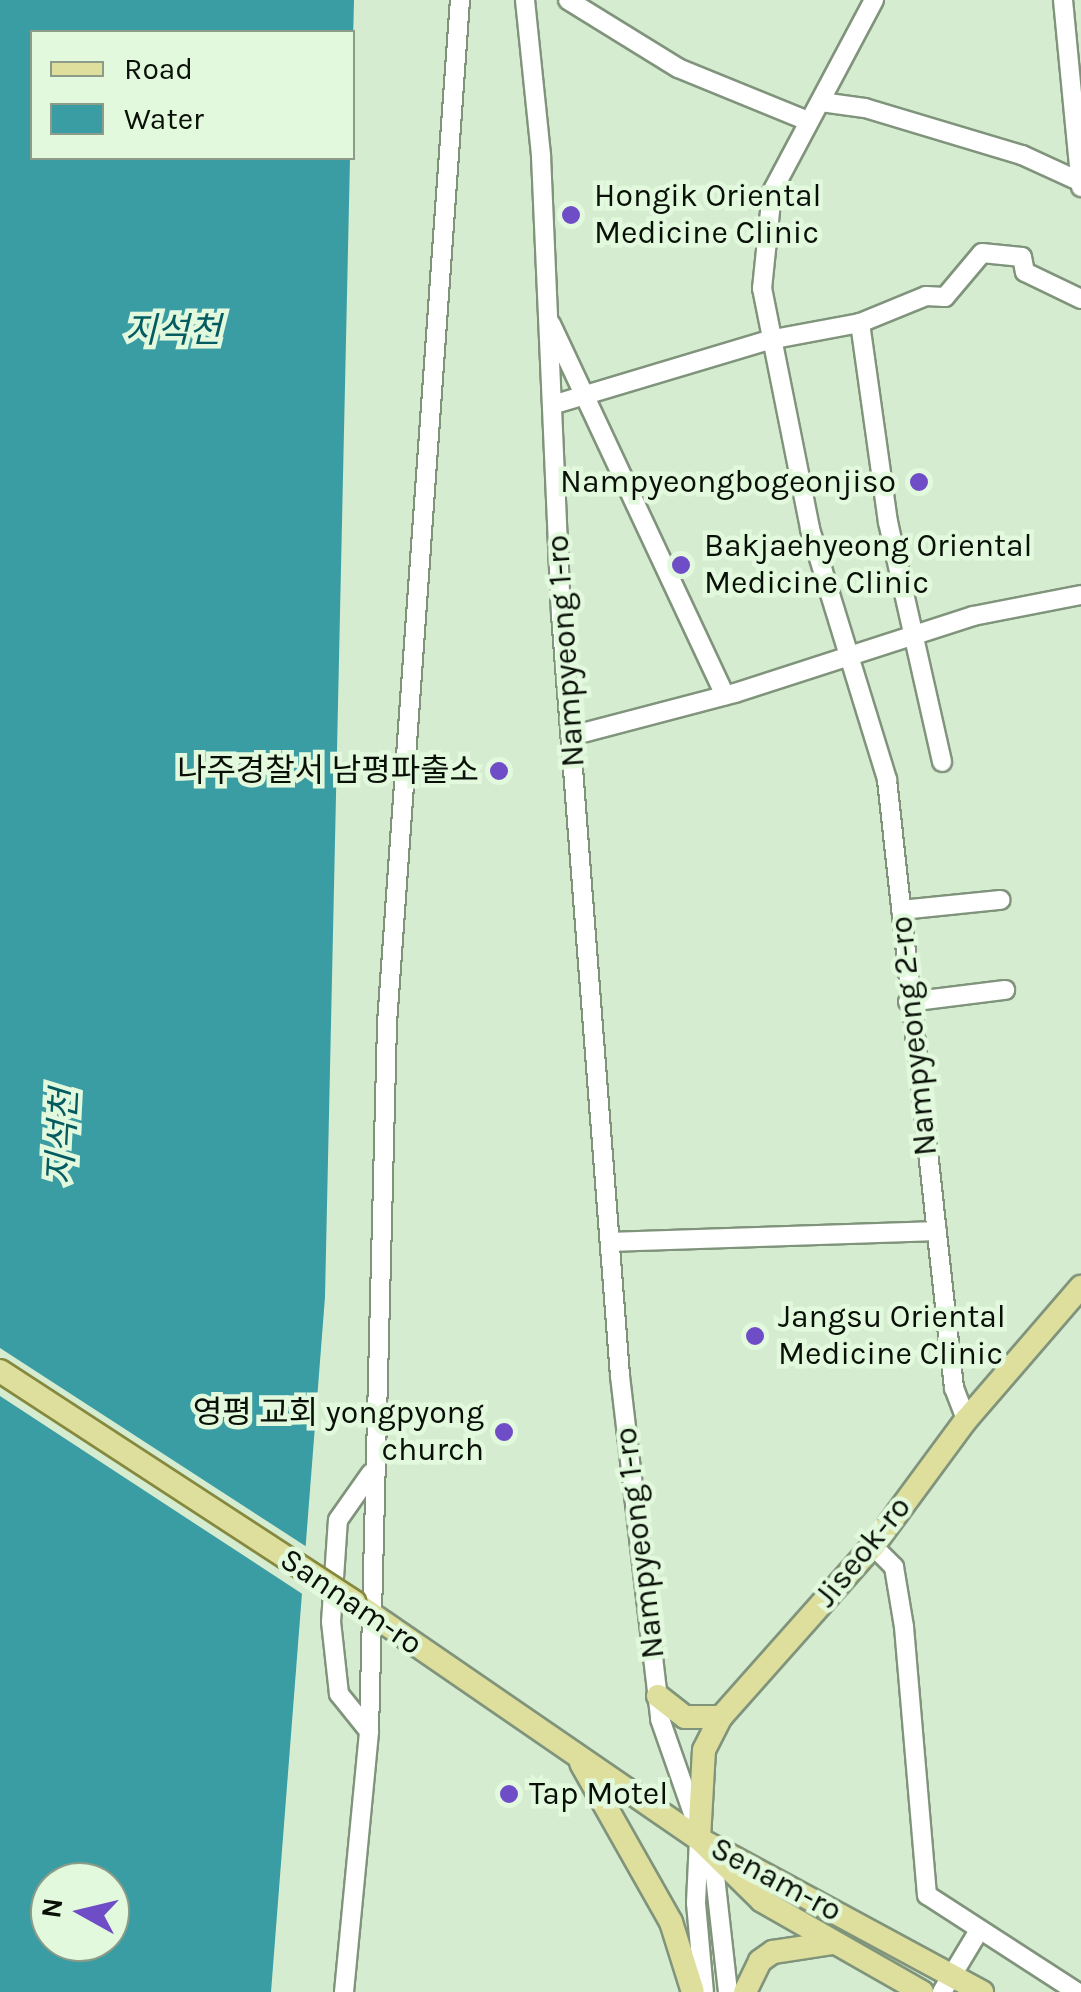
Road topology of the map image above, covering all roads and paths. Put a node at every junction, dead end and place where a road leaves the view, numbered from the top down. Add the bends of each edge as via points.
1 (460, 0) edge
2 (525, 0) edge
3 (568, 0) edge
4 (874, 0) edge
5 (1063, 0) edge
6 (822, 102) junction
7 (808, 120) junction
8 (1081, 184) edge
9 (1081, 300) edge
10 (546, 312) junction
11 (860, 322) junction
12 (769, 340) junction
13 (584, 400) junction
14 (552, 405) junction
15 (1081, 595) edge
16 (914, 635) junction
17 (851, 655) junction
18 (726, 695) junction
19 (571, 736) junction
20 (942, 762) dead end
21 (1000, 900) dead end
22 (900, 910) junction
23 (1006, 990) dead end
24 (908, 1002) junction
25 (937, 1231) junction
26 (610, 1242) junction
27 (1081, 1287) edge
28 (0, 1370) edge
29 (966, 1420) junction
30 (372, 1473) junction
31 (873, 1546) junction
32 (362, 1608) junction
33 (658, 1696) junction
34 (720, 1717) junction
35 (369, 1731) junction
36 (580, 1760) junction
37 (699, 1838) junction
38 (978, 1932) junction
39 (834, 1943) junction
40 (947, 1984) edge
41 (344, 1992) edge
42 (693, 1992) edge
43 (704, 1992) edge
44 (728, 1992) edge
45 (745, 1992) edge
46 (922, 1992) edge
47 (982, 1992) edge
48 (1077, 1992) edge

1 - 30 street via 387,1024
2 - 10 street, Nampyeong 1-ro via 541,156
3 - 7 street via 678,68
4 - 6 street, Nampyeong 2-ro
5 - 8 street
6 - 7 street, Nampyeong 2-ro
6 - 8 street via 1022,155
7 - 12 street, Nampyeong 2-ro via 783,164 766,215 762,288
9 - 11 street via 1025,272 1022,258 982,253 945,297 926,296
10 - 13 street
10 - 14 street, Nampyeong 1-ro
11 - 12 street
11 - 16 street via 888,522
12 - 13 street
12 - 17 street, Nampyeong 2-ro via 810,529
13 - 14 street
13 - 18 street
14 - 19 street, Nampyeong 1-ro
15 - 16 street
16 - 17 street
16 - 20 street
17 - 18 street
17 - 22 street, Nampyeong 2-ro via 887,780
18 - 19 street
19 - 26 street, Nampyeong 1-ro
21 - 22 street
22 - 24 street, Nampyeong 2-ro
23 - 24 street
24 - 25 street, Nampyeong 2-ro
25 - 26 street
25 - 29 street, Nampyeong 2-ro via 954,1388
26 - 33 street, Nampyeong 1-ro
27 - 29 main road, Jiseok-ro
28 - 32 main road, Sannam-ro, bridge
29 - 31 main road, Jiseok-ro
30 - 32 street
30 - 35 street via 338,1520 331,1622 339,1694
31 - 34 main road, Jiseok-ro
31 - 38 street via 894,1567 904,1627 927,1896
32 - 35 street
32 - 36 main road, Sannam-ro
33 - 34 main road via 685,1717
33 - 37 street, Nampyeong 1-ro
34 - 37 main road, Jiseok-ro via 704,1750
35 - 41 street
36 - 37 main road, Sannam-ro
36 - 42 main road via 671,1922
37 - 39 main road, Senam-ro via 761,1900
37 - 40 main road, Senam-ro
37 - 43 street via 696,1903
37 - 44 street via 716,1876
38 - 40 street
38 - 48 street
39 - 45 main road via 773,1952
39 - 46 main road, Senam-ro
40 - 47 main road, Senam-ro

